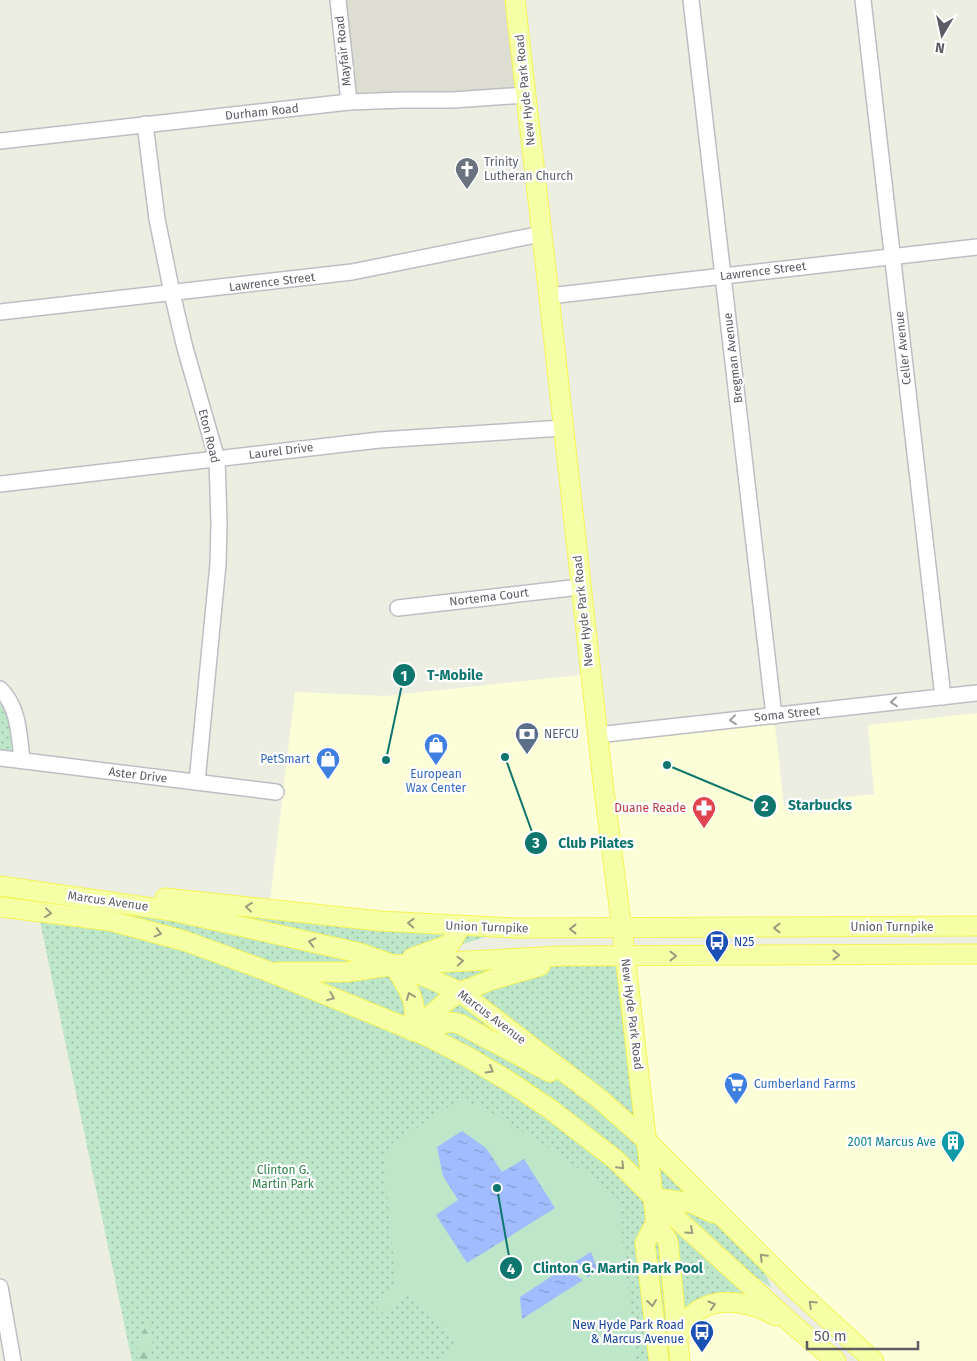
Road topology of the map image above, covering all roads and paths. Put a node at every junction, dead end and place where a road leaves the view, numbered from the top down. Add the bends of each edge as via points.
1 (338, 0) edge
2 (515, 0) edge
3 (691, 0) edge
4 (863, 0) edge
5 (526, 95) junction
6 (349, 102) junction
7 (145, 124) junction
8 (0, 141) edge
9 (541, 234) junction
10 (977, 247) edge
11 (892, 256) junction
12 (723, 276) junction
13 (172, 293) junction
14 (549, 296) junction
15 (0, 312) edge
16 (563, 428) junction
17 (217, 459) junction
18 (0, 484) edge
19 (580, 587) junction
20 (398, 608) dead end
21 (0, 688) edge
22 (977, 693) edge
23 (942, 697) junction
24 (774, 716) junction
25 (598, 736) junction
26 (0, 758) edge
27 (22, 760) junction
28 (197, 782) junction
29 (276, 792) dead end
30 (0, 884) edge
31 (0, 907) edge
32 (461, 926) junction
33 (977, 926) edge
34 (622, 929) junction
35 (977, 954) edge
36 (584, 956) junction
37 (624, 956) junction
38 (394, 965) junction
39 (270, 972) junction
40 (460, 992) junction
41 (420, 1033) junction
42 (601, 1100) junction
43 (647, 1140) junction
44 (654, 1198) junction
45 (656, 1222) junction
46 (733, 1226) junction
47 (0, 1287) edge
48 (791, 1323) junction
49 (677, 1337) junction
50 (8, 1357) edge
51 (659, 1361) edge
52 (680, 1361) edge
53 (836, 1361) edge
54 (874, 1361) edge

1 - 6 street, Mayfair Road
2 - 5 main road, New Hyde Park Road
3 - 12 street, Bregman Avenue
4 - 11 street, Celler Avenue
5 - 6 street, Durham Road
5 - 9 main road, New Hyde Park Road
6 - 7 street, Durham Road
7 - 8 street, Durham Road
7 - 13 street, Eton Road via 157,218
9 - 13 street, Lawrence Street via 352,272
9 - 14 main road, New Hyde Park Road
10 - 11 street, Lawrence Street
11 - 12 street, Lawrence Street
11 - 23 street, Celler Avenue
12 - 14 street, Lawrence Street
12 - 24 street, Bregman Avenue
13 - 15 street, Lawrence Street
13 - 17 street, Eton Road via 184,348
14 - 16 main road, New Hyde Park Road
16 - 17 street, Laurel Drive via 379,440
16 - 19 main road, New Hyde Park Road
17 - 18 street, Laurel Drive
17 - 28 street, Eton Road via 218,564
19 - 20 street, Nortema Court
19 - 25 main road, New Hyde Park Road
21 - 27 street via 12,704
22 - 23 street, Soma Street
23 -> 24 street, Soma Street
24 -> 25 street, Soma Street
25 - 34 main road, New Hyde Park Road
26 - 27 street, Aster Drive
27 - 28 street, Aster Drive
28 - 29 street, Aster Drive
32 -> 30 main road, Union Turnpike
38 -> 30 main road, Marcus Avenue via 360,953 173,911
31 -> 39 main road, Marcus Avenue via 119,923 184,941
34 -> 32 main road, Union Turnpike
32 - 38 main road via 450,944
33 -> 34 main road, Union Turnpike
34 - 37 main road, New Hyde Park Road
37 -> 35 main road
36 - 37 main road
38 -> 36 main road
36 - 40 main road via 521,970
37 - 43 main road, New Hyde Park Road
38 - 39 main road via 347,972
38 - 40 main road, Marcus Avenue
41 -> 38 main road via 411,997
39 -> 41 main road, Marcus Avenue
40 - 41 main road via 421,1026
40 - 42 main road, Marcus Avenue
41 - 42 main road via 444,1022 460,1024
41 -> 44 main road, Marcus Avenue via 468,1057 550,1108 616,1160
42 - 43 main road, Marcus Avenue
43 - 44 main road, New Hyde Park Road
43 - 46 main road, Marcus Avenue
44 - 45 main road, New Hyde Park Road
44 - 46 main road via 692,1203
44 -> 48 main road, Marcus Avenue
45 - 49 main road, New Hyde Park Road via 668,1241
45 -> 51 main road via 645,1243
54 -> 46 main road, Marcus Avenue via 794,1288
47 - 50 street
49 -> 48 main road via 688,1320 712,1304 730,1302 763,1309
48 - 53 main road, Marcus Avenue
49 - 52 main road, New Hyde Park Road

